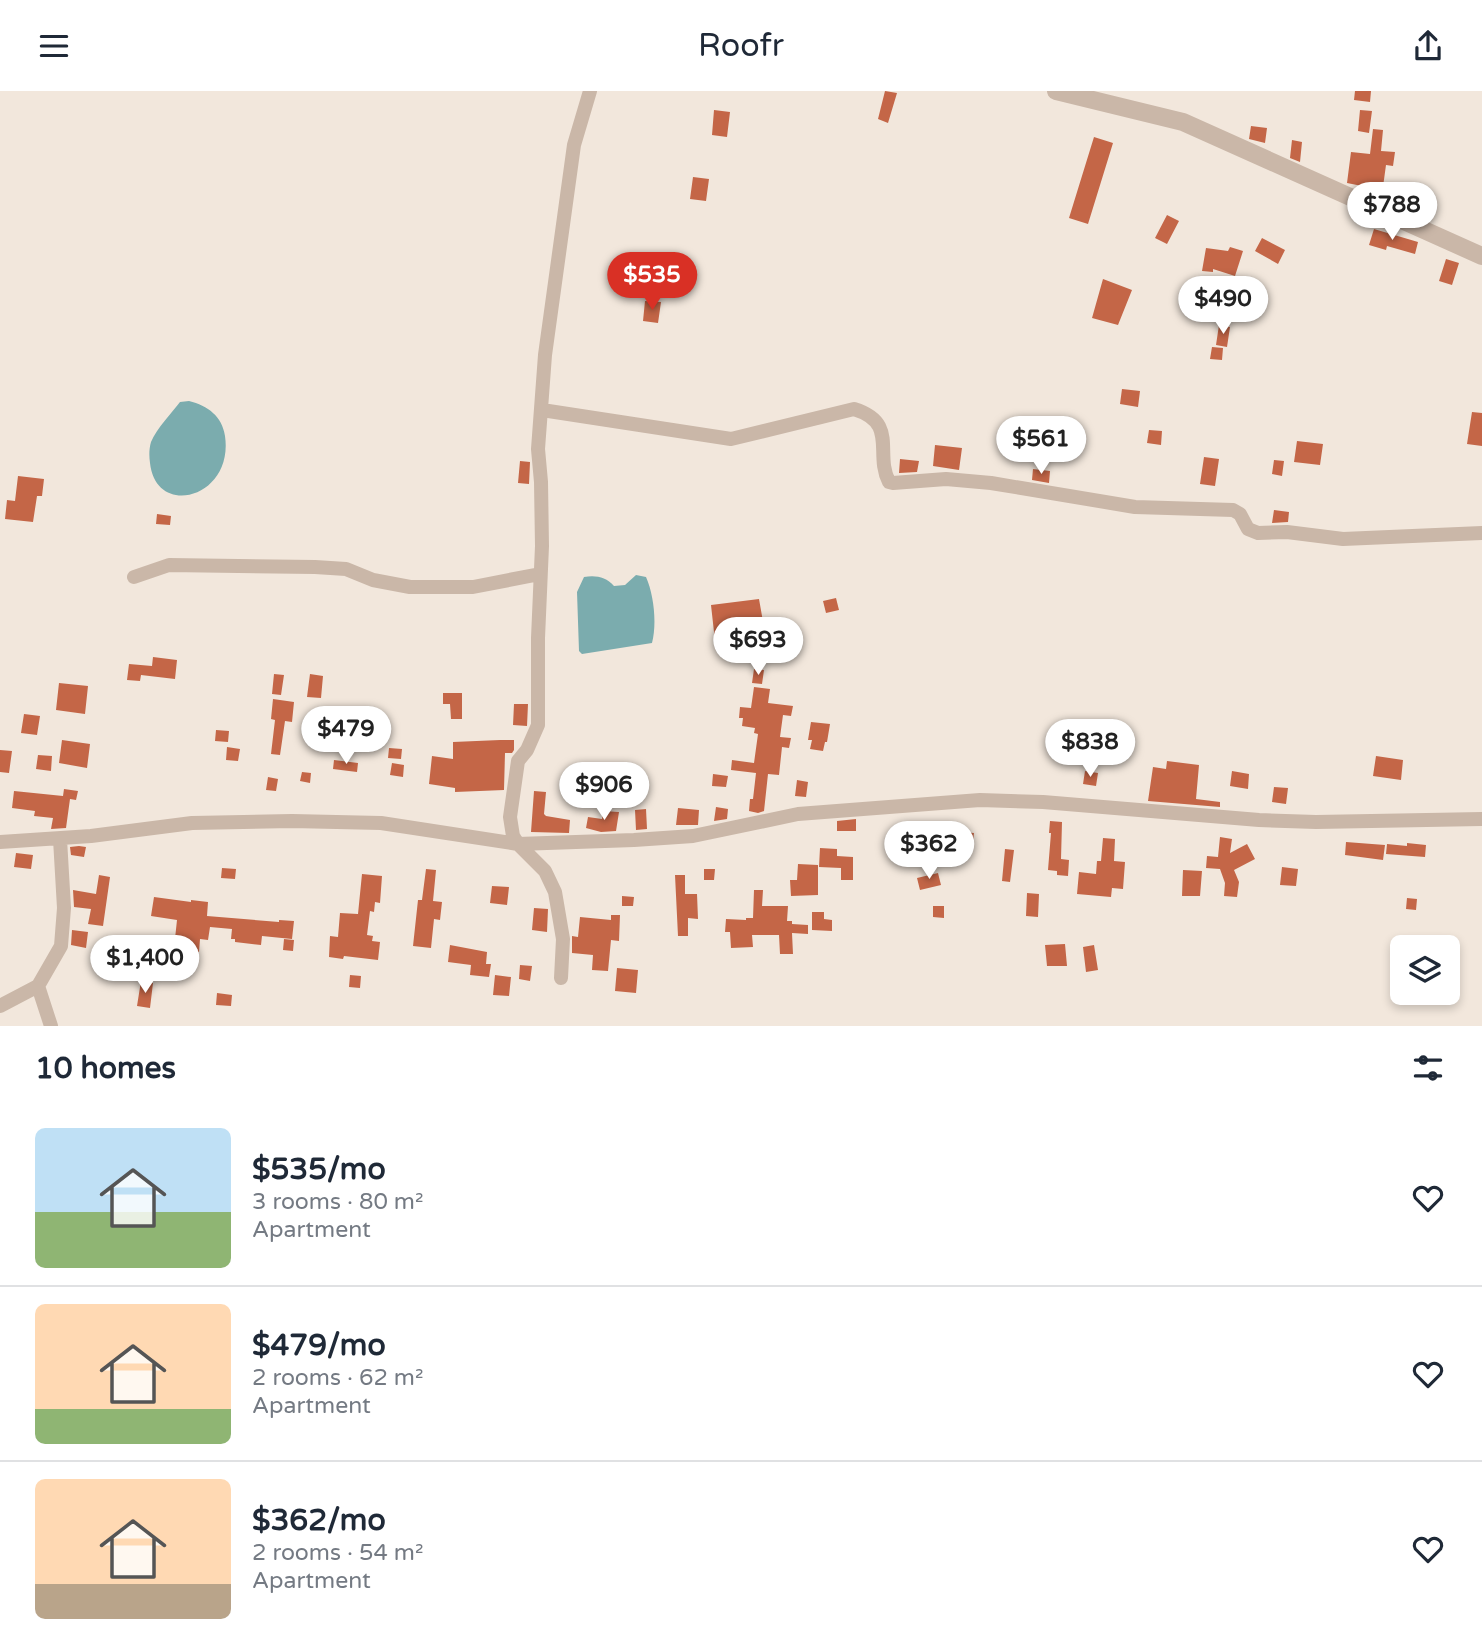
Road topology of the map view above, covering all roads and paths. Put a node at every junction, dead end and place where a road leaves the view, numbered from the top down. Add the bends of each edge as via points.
1 (590, 91) edge
2 (1056, 91) edge
3 (1482, 256) edge
4 (542, 410) junction
5 (1482, 533) edge
6 (540, 574) junction
7 (134, 577) dead end
8 (1482, 819) edge
9 (60, 839) junction
10 (0, 842) edge
11 (517, 843) junction
12 (561, 978) dead end
13 (38, 986) junction
14 (0, 1006) edge
15 (51, 1026) edge

1 - 4 street via 574,145 545,355
2 - 3 street via 1183,122
4 - 5 street via 731,439 854,409 877,423 885,437 886,476 893,483 991,482 1135,507 1233,510 1248,529 1258,533 1343,539
4 - 6 street via 538,449
6 - 7 street via 473,587 410,587 346,569 315,566 169,565
6 - 11 street via 538,725 518,761 510,817
8 - 11 street via 1259,820 980,800 798,814 693,835
9 - 10 street
9 - 11 street via 192,823 292,821 381,823
9 - 13 street via 61,946
11 - 12 street via 545,871 555,892 563,939
13 - 14 street
13 - 15 street

